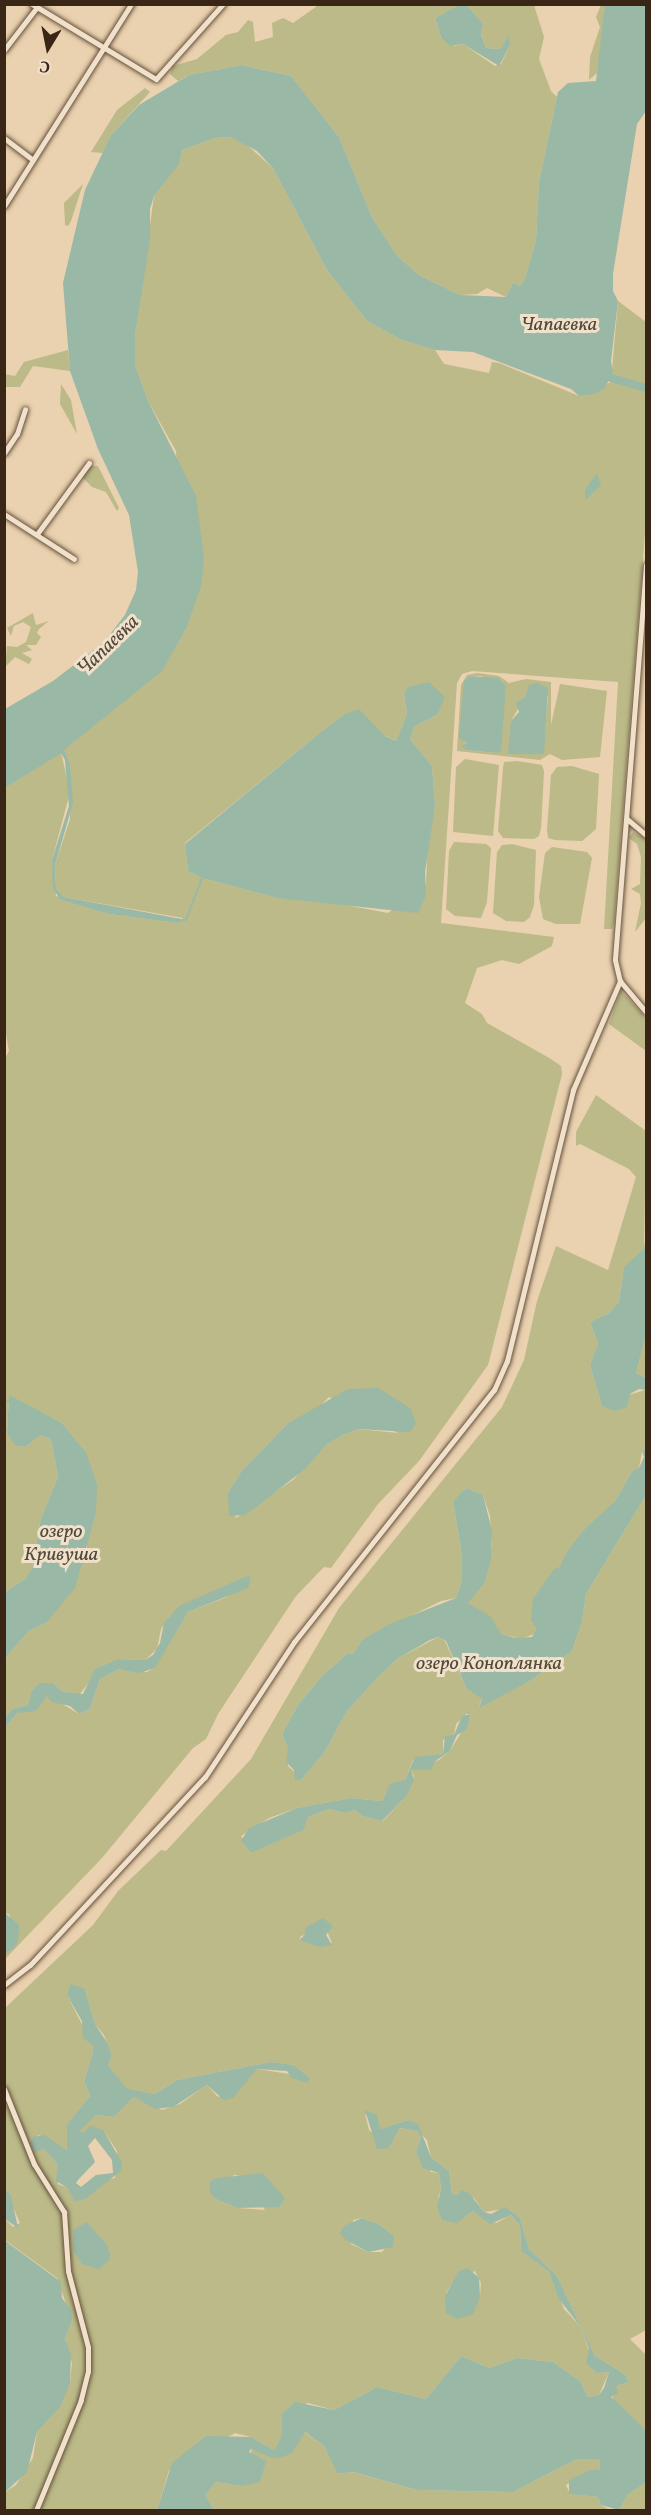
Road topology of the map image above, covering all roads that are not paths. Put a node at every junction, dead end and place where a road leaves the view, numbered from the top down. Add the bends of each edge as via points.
1 (131, 4) edge
2 (223, 4) edge
3 (36, 6) edge
4 (4, 50) edge
5 (104, 51) junction
6 (4, 138) edge
7 (33, 160) junction
8 (4, 206) edge
9 (26, 409) dead end
10 (4, 453) edge
11 (89, 463) dead end
12 (4, 514) edge
13 (37, 534) junction
14 (74, 559) dead end
15 (646, 565) edge
16 (627, 819) junction
17 (646, 835) edge
18 (620, 981) junction
19 (646, 1012) edge
20 (4, 1985) edge
21 (4, 2089) edge
22 (36, 2511) edge

1 - 5 street
2 - 5 street via 156,79
3 - 4 street
3 - 5 street
5 - 7 street
6 - 7 street
7 - 8 street
9 - 10 street
11 - 13 street
12 - 13 street
13 - 14 street
15 - 16 street
16 - 17 street
16 - 18 street via 615,960
18 - 19 street
18 - 20 street via 573,1090 507,1361 494,1390 294,1642 205,1778 30,1965
21 - 22 street via 34,2164 64,2212 68,2271 88,2347 88,2371 81,2400

